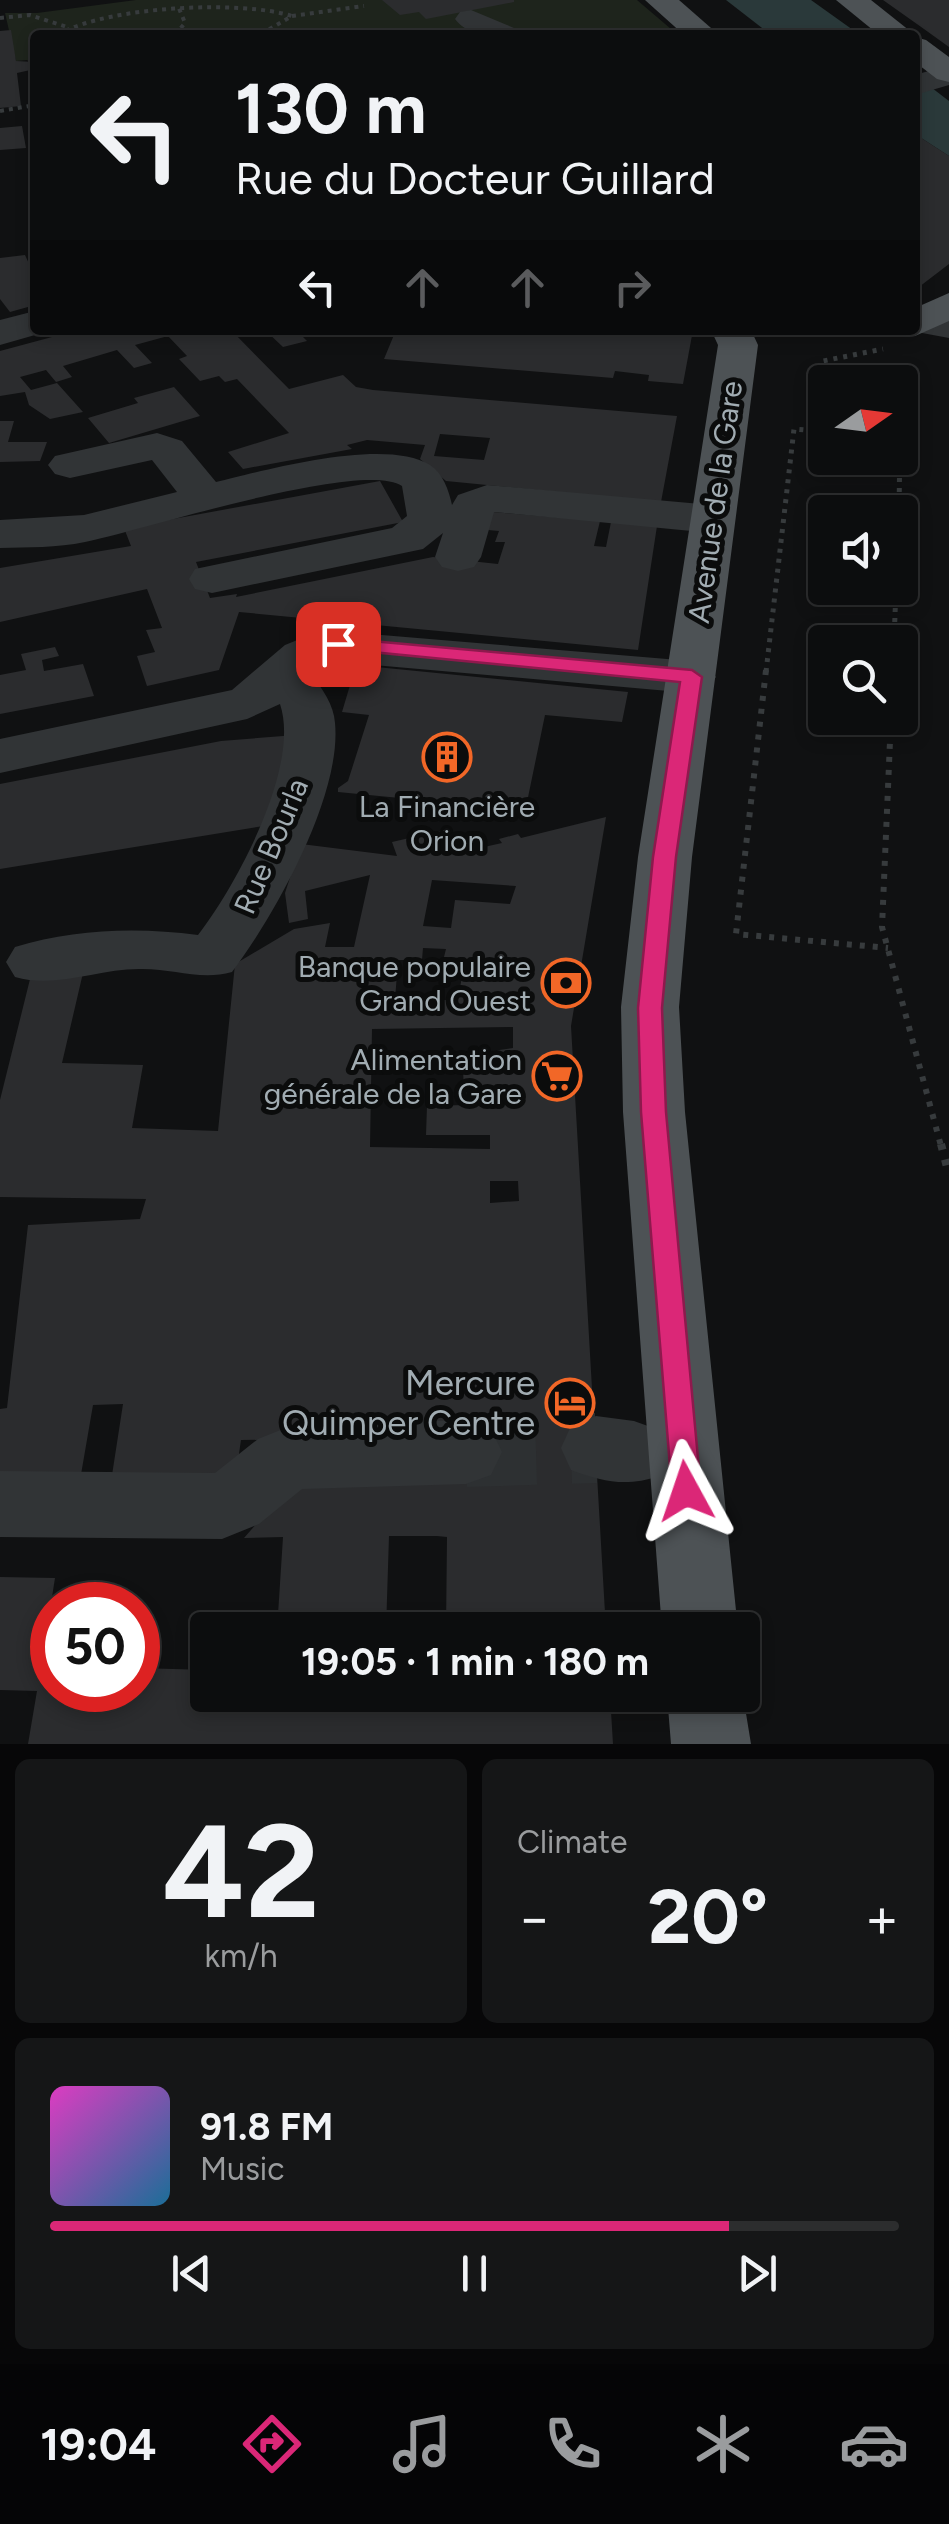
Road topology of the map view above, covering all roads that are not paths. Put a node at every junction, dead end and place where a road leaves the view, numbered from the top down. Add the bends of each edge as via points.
1 (660, 0) edge
2 (850, 0) edge
3 (472, 20) dead end
4 (493, 30) edge
5 (697, 30) edge
6 (891, 30) edge
7 (920, 55) edge
8 (935, 78) edge
9 (30, 324) edge
10 (0, 333) edge
11 (745, 335) edge
12 (70, 465) dead end
13 (204, 496) junction
14 (712, 519) junction
15 (0, 534) edge
16 (458, 557) dead end
17 (212, 579) dead end
18 (285, 676) junction
19 (692, 677) junction
20 (0, 756) edge
21 (34, 962) dead end
22 (466, 1452) tunnel mouth
23 (0, 1504) edge
24 (698, 1612) edge
25 (707, 1712) edge
26 (710, 1744) edge

1 - 5 main road
2 - 6 main road
3 - 4 street
7 - 8 main road
9 - 10 street
11 - 14 main road, Avenue de la Gare
12 - 13 street via 157,446
13 - 15 street via 83,529
13 - 17 street via 379,466 413,472 430,510 422,531 407,539
14 - 16 street via 487,498 474,504
14 - 19 main road, Avenue de la Gare
18 - 19 street via 312,648 338,644
18 - 20 street via 235,707
18 - 21 street, Rue Bourla via 307,709 307,757 245,913 212,956 139,948
19 - 24 main road, Avenue de la Gare via 650,1008
22 - 23 street via 293,1457 222,1506
25 - 26 main road

